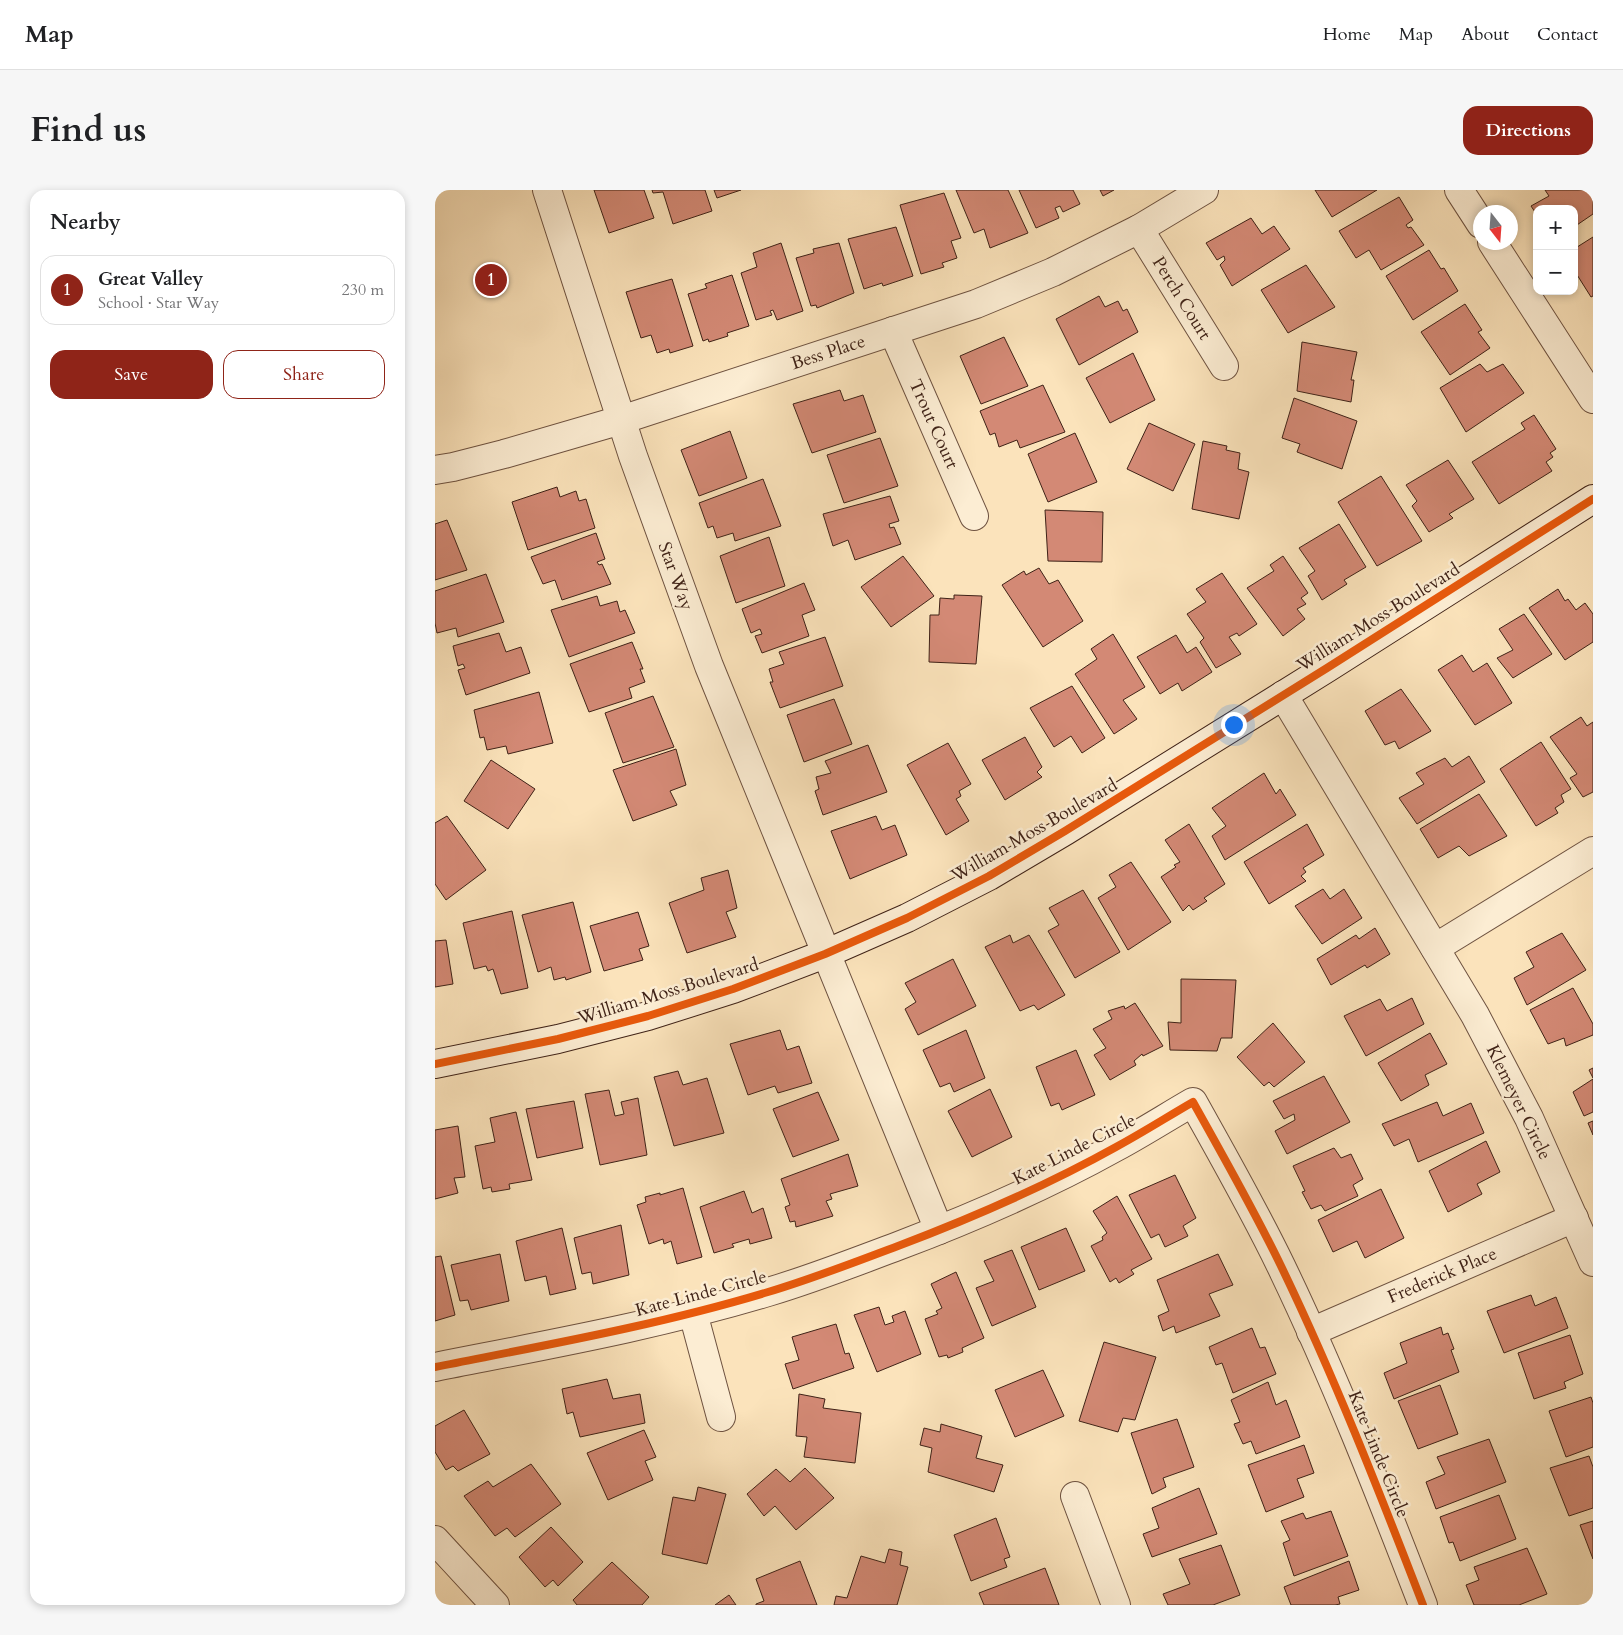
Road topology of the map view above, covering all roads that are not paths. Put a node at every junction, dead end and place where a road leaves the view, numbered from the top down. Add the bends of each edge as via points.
1 (547, 190) edge
2 (1204, 190) edge
3 (1459, 190) edge
4 (1473, 212) edge
5 (1139, 229) junction
6 (1497, 250) edge
7 (893, 331) junction
8 (1224, 366) dead end
9 (1593, 399) edge
10 (621, 420) junction
11 (435, 470) edge
12 (1593, 499) edge
13 (974, 516) dead end
14 (1283, 695) junction
15 (1593, 851) edge
16 (1435, 948) junction
17 (825, 954) junction
18 (435, 1064) edge
19 (1574, 1218) junction
20 (939, 1230) junction
21 (1593, 1262) edge
22 (693, 1313) junction
23 (1311, 1332) junction
24 (435, 1367) edge
25 (721, 1417) dead end
26 (1075, 1496) dead end
27 (435, 1540) edge
28 (495, 1605) edge
29 (1116, 1605) edge
30 (1423, 1605) edge

1 - 10 street, Star Way
2 - 5 street, Bess Place
3 - 4 street
5 - 7 street, Bess Place via 1053,272 976,304
5 - 8 street, Perch Court
6 - 9 street
7 - 10 street, Bess Place
7 - 13 street, Trout Court
10 - 11 street, Bess Place
10 - 17 street, Star Way via 709,666
12 - 14 street, William Moss Boulevard
14 - 16 street, Klemeyer Circle
14 - 17 street, William Moss Boulevard via 989,876 907,918
15 - 16 street
16 - 19 street, Klemeyer Circle via 1475,1015 1529,1118
17 - 18 street, William Moss Boulevard via 733,989 648,1016 558,1039
17 - 20 street
19 - 21 street, Klemeyer Circle
19 - 23 street, Frederick Place
20 - 22 street, Kate Linde Circle via 841,1268
20 - 23 street, Kate Linde Circle via 1031,1190 1115,1148 1193,1102 1245,1195
22 - 24 street, Kate Linde Circle
22 - 25 street
23 - 30 street, Kate Linde Circle via 1387,1510
26 - 29 street
27 - 28 street

